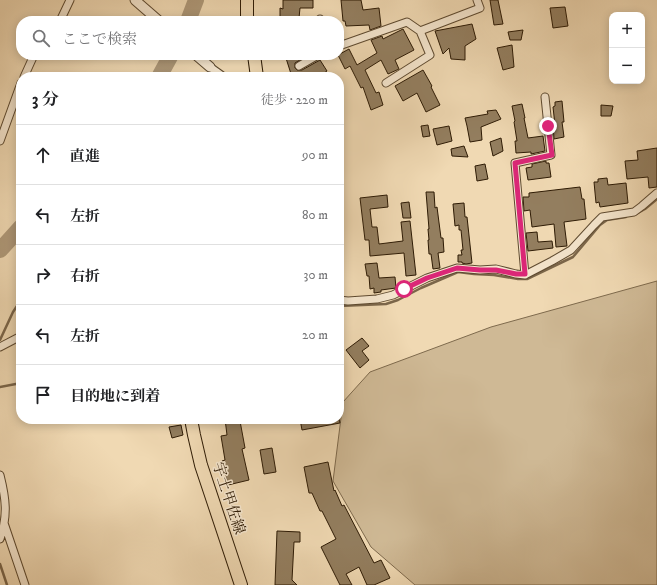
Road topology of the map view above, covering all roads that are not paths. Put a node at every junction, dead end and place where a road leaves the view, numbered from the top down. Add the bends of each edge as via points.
1 (70, 0) edge
2 (136, 0) edge
3 (247, 0) edge
4 (477, 0) edge
5 (62, 16) edge
6 (154, 16) edge
7 (247, 16) edge
8 (420, 31) junction
9 (344, 44) edge
10 (32, 60) edge
11 (202, 60) edge
12 (255, 60) edge
13 (310, 60) edge
14 (300, 66) dead end
15 (210, 67) joint
16 (26, 72) edge
17 (217, 72) edge
18 (256, 72) edge
19 (386, 83) dead end
20 (16, 97) edge
21 (545, 97) dead end
22 (0, 141) edge
23 (657, 193) edge
24 (525, 274) junction
25 (344, 301) edge
26 (16, 339) edge
27 (0, 347) edge
28 (192, 424) edge
29 (0, 475) edge
30 (4, 523) junction
31 (0, 539) edge
32 (26, 585) edge
33 (241, 585) edge

1 - 5 street
2 - 6 street
3 - 7 main road
4 - 8 street via 480,8
8 - 9 street via 407,22
8 - 19 street via 430,55
10 - 16 street
11 - 15 street
12 - 18 main road
13 - 14 street
15 - 17 street
20 - 22 street
21 - 24 street via 552,155 515,163
23 - 24 street via 634,212 602,217 571,250
24 - 25 street via 457,268 377,299
26 - 27 street
28 - 33 main road, 宇土甲佐線 via 201,465
29 - 30 street via 6,510
30 - 31 street
30 - 32 street

